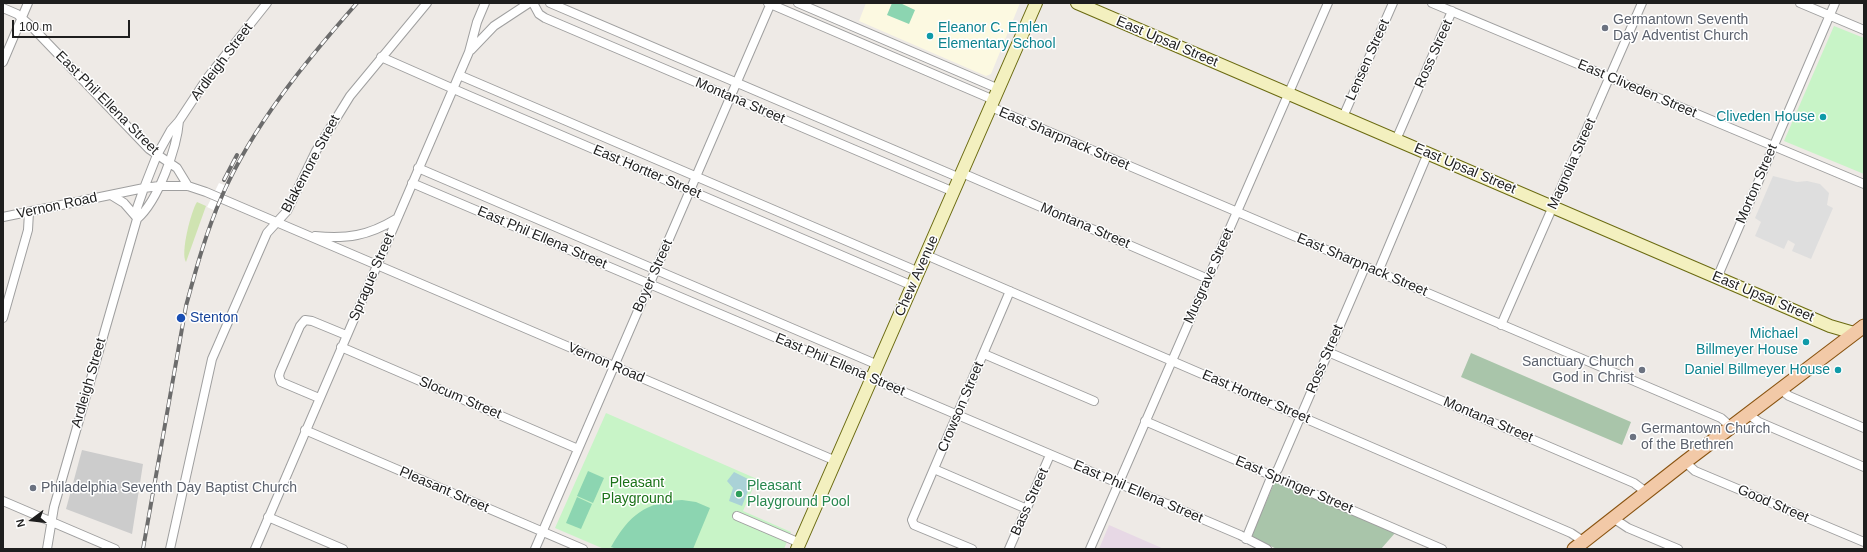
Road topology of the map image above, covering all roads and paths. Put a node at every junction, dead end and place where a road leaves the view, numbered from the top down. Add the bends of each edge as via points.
1 (28, 3) edge
2 (267, 3) edge
3 (427, 3) edge
4 (486, 3) edge
5 (529, 3) edge
6 (532, 3) edge
7 (550, 3) edge
8 (770, 3) edge
9 (798, 3) edge
10 (1036, 3) edge
11 (1077, 3) edge
12 (1328, 3) edge
13 (1393, 3) edge
14 (1432, 3) edge
15 (1642, 3) edge
16 (1800, 3) edge
17 (1835, 3) edge
18 (3, 8) edge
19 (1452, 11) junction
20 (1830, 15) junction
21 (22, 18) junction
22 (1864, 30) edge
23 (469, 52) junction
24 (381, 56) junction
25 (3, 62) edge
26 (459, 75) junction
27 (1610, 77) junction
28 (736, 82) junction
29 (453, 88) junction
30 (1289, 94) junction
31 (730, 97) junction
32 (995, 99) junction
33 (1343, 117) junction
34 (180, 121) junction
35 (1396, 140) junction
36 (1773, 146) junction
37 (1428, 153) junction
38 (157, 155) junction
39 (169, 162) junction
40 (418, 168) junction
41 (696, 176) junction
42 (961, 176) junction
43 (412, 183) junction
44 (1864, 184) edge
45 (159, 186) junction
46 (188, 186) junction
47 (144, 188) junction
48 (690, 191) junction
49 (954, 192) junction
50 (111, 195) junction
51 (1553, 207) junction
52 (29, 212) junction
53 (1237, 212) junction
54 (3, 217) edge
55 (137, 219) junction
56 (396, 219) junction
57 (277, 222) junction
58 (309, 236) junction
59 (926, 255) junction
60 (376, 266) junction
61 (1365, 267) junction
62 (656, 270) junction
63 (919, 272) junction
64 (1378, 272) junction
65 (1717, 278) junction
66 (1208, 279) junction
67 (650, 284) junction
68 (913, 286) junction
69 (1010, 292) junction
70 (3, 318) edge
71 (1501, 325) junction
72 (1861, 332) edge
73 (346, 336) junction
74 (341, 347) junction
75 (1328, 352) junction
76 (984, 354) junction
77 (1172, 361) junction
78 (878, 365) junction
79 (614, 367) junction
80 (872, 379) junction
81 (1780, 389) junction
82 (319, 398) junction
83 (1094, 401) dead end
84 (1748, 414) junction
85 (958, 416) junction
86 (1301, 416) junction
87 (1145, 421) junction
88 (1731, 427) junction
89 (1864, 428) edge
90 (306, 430) junction
91 (578, 449) junction
92 (1050, 455) junction
93 (836, 461) junction
94 (1685, 462) junction
95 (1864, 467) edge
96 (934, 469) junction
97 (1274, 476) junction
98 (1118, 483) junction
99 (1646, 492) junction
100 (3, 501) edge
101 (1027, 509) junction
102 (737, 516) dead end
103 (268, 517) junction
104 (1613, 518) junction
105 (50, 522) junction
106 (543, 532) junction
107 (1246, 539) junction
108 (1864, 542) edge
109 (1579, 545) edge
110 (799, 546) edge
111 (47, 549) edge
112 (115, 549) edge
113 (170, 549) edge
114 (254, 549) edge
115 (343, 549) edge
116 (535, 549) edge
117 (583, 549) edge
118 (972, 549) edge
119 (1009, 549) edge
120 (1090, 549) edge
121 (1267, 549) edge
122 (1442, 549) edge
123 (1678, 549) edge

1 - 21 street
2 - 34 street, Ardleigh Street via 208,78
3 - 24 street, Blakemore Street
4 - 23 street, Sprague Street via 477,22
5 - 23 street via 494,26
6 - 31 street, Montana Street via 545,18
7 - 28 street, Montana Street
8 - 28 street, Boyer Street
8 - 32 street, East Sharpnack Street
9 - 32 street, East Sharpnack Street
10 - 32 street, Chew Avenue
11 - 30 street, East Upsal Street
12 - 30 street, Musgrave Street
13 - 33 street, Lensen Street
14 - 19 street, East Cliveden Street
15 - 27 street, Magnolia Street
16 - 20 street
17 - 20 street, Morton Street
18 - 21 street, East Phil Ellena Street
19 - 27 street, East Cliveden Street
19 - 35 street, Ross Street
20 - 22 street
20 - 36 street, Morton Street
21 - 25 street
21 - 38 street, East Phil Ellena Street
23 - 26 street, Sprague Street
24 - 29 street, East Hortter Street
24 - 57 street, Blakemore Street via 332,123 287,211
26 - 29 street, Sprague Street
26 - 41 street, East Hortter Street
27 - 36 street, East Cliveden Street
27 - 51 street, Magnolia Street
28 - 31 street, Boyer Street
28 - 42 street, Montana Street
29 - 40 street, Sprague Street
29 - 48 street, East Hortter Street
30 - 33 street, East Upsal Street
30 - 53 street, Musgrave Street
31 - 41 street, Boyer Street
31 - 49 street, Montana Street
32 - 42 street, Chew Avenue
32 - 53 street, East Sharpnack Street
33 - 35 street, East Upsal Street
34 - 38 street, Ardleigh Street via 171,130
34 - 39 street, Ardleigh Street
35 - 37 street, East Upsal Street
36 - 44 street, East Cliveden Street
36 - 65 street, Morton Street
37 - 51 street, East Upsal Street
37 - 64 street
38 - 39 street, East Phil Ellena Street
38 - 47 street, Ardleigh Street
39 - 45 street, Ardleigh Street
39 - 46 street, East Phil Ellena Street via 181,172
40 - 43 street, Sprague Street
40 - 62 street, East Phil Ellena Street
41 - 48 street, Boyer Street
41 - 63 street, East Hortter Street
42 - 49 street, Chew Avenue
42 - 66 street, Montana Street
43 - 56 street, Sprague Street
43 - 67 street, East Phil Ellena Street
45 - 46 street, Vernon Road
45 - 47 street, Vernon Road
45 - 55 street, Ardleigh Street via 152,203
46 - 57 street, Vernon Road
47 - 50 street, Vernon Road
47 - 55 street, Ardleigh Street via 137,208
48 - 62 street, Boyer Street
48 - 68 street, East Hortter Street
49 - 59 street, Chew Avenue
50 - 52 street, Vernon Road
50 - 55 street, Vernon Road via 124,203
51 - 65 street, East Upsal Street
51 - 71 street, Magnolia Street
52 - 54 street, Vernon Road
52 - 70 street via 28,230
53 - 61 street, East Sharpnack Street
53 - 66 street, Musgrave Street
55 - 105 street, Ardleigh Street
56 - 58 street via 363,235
56 - 60 street, Sprague Street
57 - 58 street, Vernon Road
57 - 113 street, Blakemore Street via 267,233 212,359
58 - 60 street, Vernon Road
59 - 63 street, Chew Avenue
59 - 69 street, East Hortter Street
60 - 73 street, Sprague Street
60 - 79 street, Vernon Road
61 - 64 street, East Sharpnack Street
61 - 75 street, Ross Street
62 - 67 street, Boyer Street
62 - 78 street, East Phil Ellena Street
63 - 68 street, Chew Avenue
64 - 71 street, East Sharpnack Street
65 - 72 street, East Upsal Street via 1830,326
66 - 77 street, Musgrave Street
67 - 79 street, Boyer Street
67 - 80 street, East Phil Ellena Street
68 - 78 street, Chew Avenue
69 - 76 street, Crowson Street
69 - 77 street, East Hortter Street
71 - 88 street, East Sharpnack Street via 1721,418
72 - 81 main road
73 - 74 street, Sprague Street
73 - 82 street via 312,321 305,320 300,326 279,379
74 - 82 street, Sprague Street
74 - 91 street, Slocum Street
75 - 86 street, Ross Street
75 - 99 street, Montana Street via 1634,483
76 - 83 street
76 - 85 street, Crowson Street
77 - 86 street, East Hortter Street
77 - 87 street, Musgrave Street
78 - 80 street, Chew Avenue
79 - 91 street, Boyer Street
79 - 93 street, Vernon Road
80 - 85 street, East Phil Ellena Street
80 - 93 street, Chew Avenue
81 - 84 main road
81 - 89 street via 1789,396
82 - 90 street, Sprague Street
84 - 88 main road
84 - 95 street via 1759,422
85 - 92 street, East Phil Ellena Street
85 - 96 street, Crowson Street
86 - 97 street, Ross Street
86 - 109 street, East Hortter Street via 1572,533
87 - 97 street, East Springer Street
87 - 98 street, Musgrave Street
88 - 94 main road
90 - 103 street, Sprague Street
90 - 106 street, Pleasant Street
91 - 106 street, Boyer Street
92 - 98 street, East Phil Ellena Street
92 - 101 street, Bass Street
93 - 110 street, Chew Avenue
94 - 99 main road
94 - 108 street, Good Street via 1695,470
96 - 101 street
96 - 118 street, Crowson Street via 912,522
97 - 107 street, Ross Street
97 - 122 street, East Springer Street
98 - 107 street, East Phil Ellena Street
98 - 120 street, Musgrave Street
99 - 104 main road
100 - 105 street
101 - 119 street, Bass Street
102 - 110 street
103 - 114 street, Sprague Street
103 - 115 street
104 - 109 main road
104 - 123 street via 1628,528
105 - 111 street, Ardleigh Street
105 - 112 street
106 - 116 street, Boyer Street
106 - 117 street, Pleasant Street
107 - 121 street, East Phil Ellena Street

